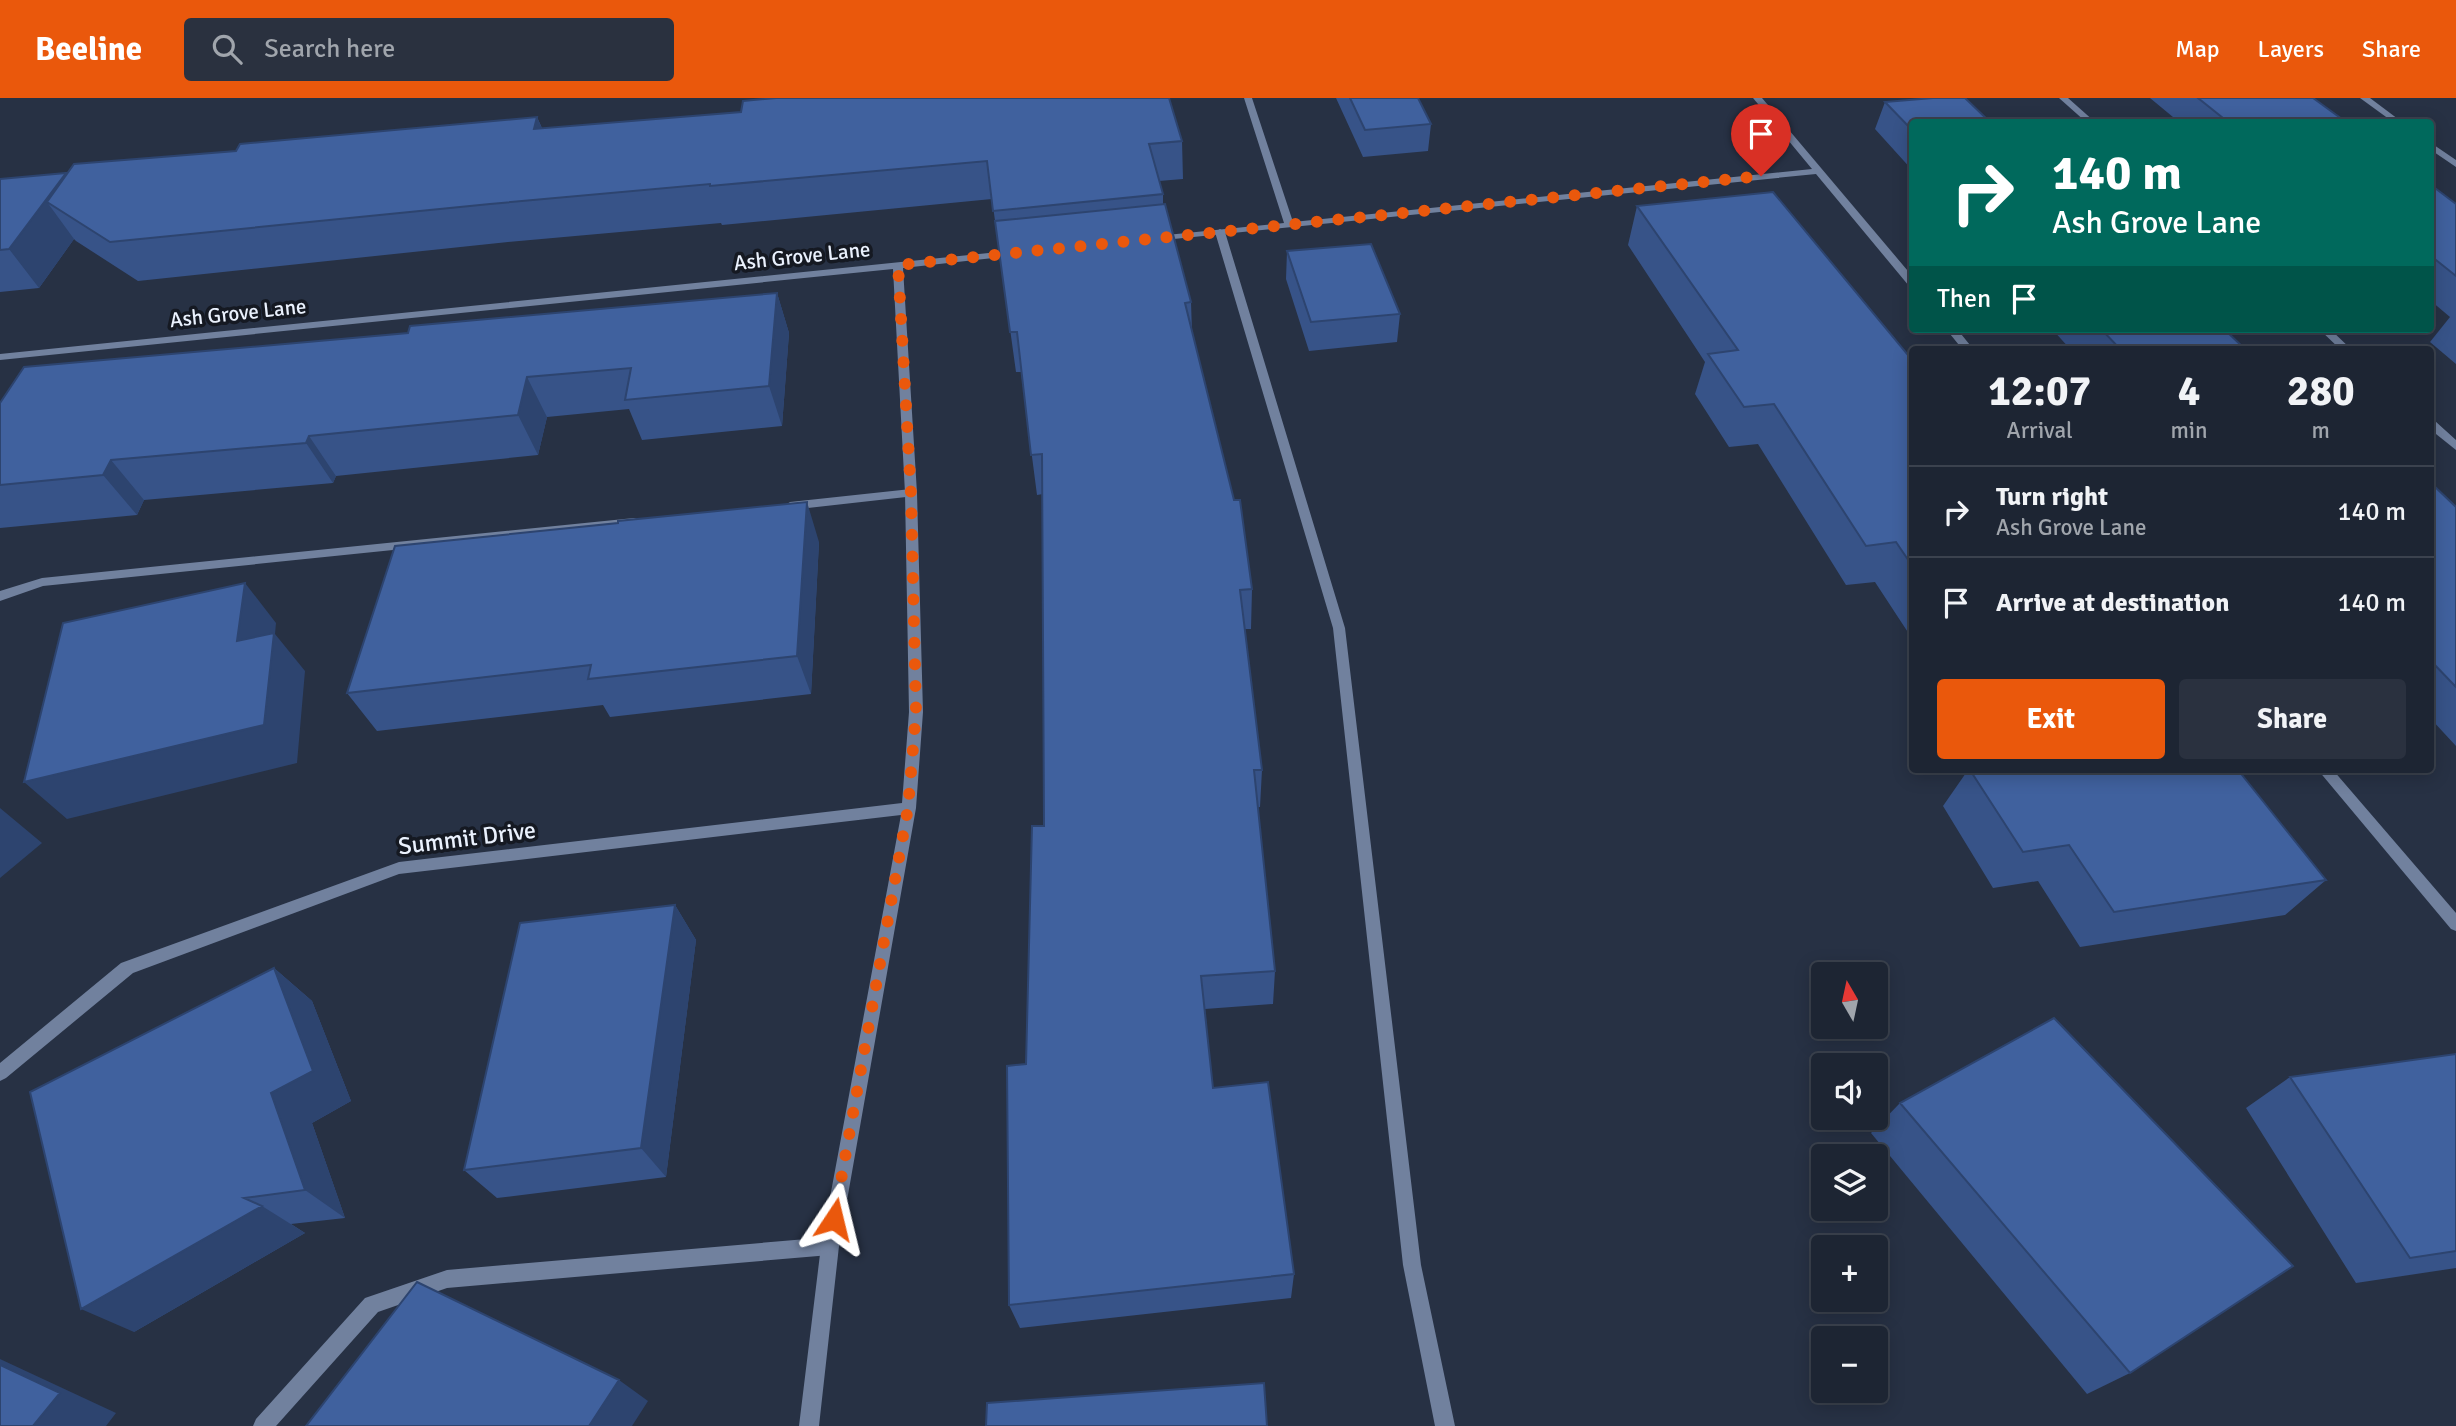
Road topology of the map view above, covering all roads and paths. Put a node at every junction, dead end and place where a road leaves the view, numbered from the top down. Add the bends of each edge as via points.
1 (1248, 98) edge
2 (1757, 98) edge
3 (2063, 98) edge
4 (2364, 98) edge
5 (2088, 119) edge
6 (2394, 119) edge
7 (2434, 148) edge
8 (2456, 164) edge
9 (1817, 171) junction
10 (1289, 223) junction
11 (1220, 232) junction
12 (1139, 240) edge
13 (1032, 251) edge
14 (898, 265) junction
15 (1909, 279) edge
16 (2328, 333) edge
17 (2343, 346) edge
18 (0, 357) edge
19 (2434, 427) edge
20 (2456, 446) edge
21 (911, 494) junction
22 (773, 508) edge
23 (649, 520) edge
24 (0, 596) edge
25 (2328, 773) edge
26 (908, 808) junction
27 (2456, 924) edge
28 (0, 1073) edge
29 (830, 1246) junction
30 (263, 1426) edge
31 (809, 1426) edge
32 (1445, 1426) edge

1 - 10 street
2 - 9 street
3 - 5 street
4 - 6 street
7 - 8 street
9 - 10 street
9 - 15 street
10 - 11 street
11 - 12 street
11 - 32 street via 1339,628 1412,1265
13 - 14 street, Ash Grove Lane
14 - 18 street, Ash Grove Lane
14 - 21 street
16 - 17 street
19 - 20 street
21 - 22 street
21 - 26 street via 916,712
23 - 24 street via 42,582
25 - 27 street
26 - 28 street, Summit Drive via 399,868 127,968
26 - 29 street
29 - 30 street via 447,1279 372,1305
29 - 31 street

